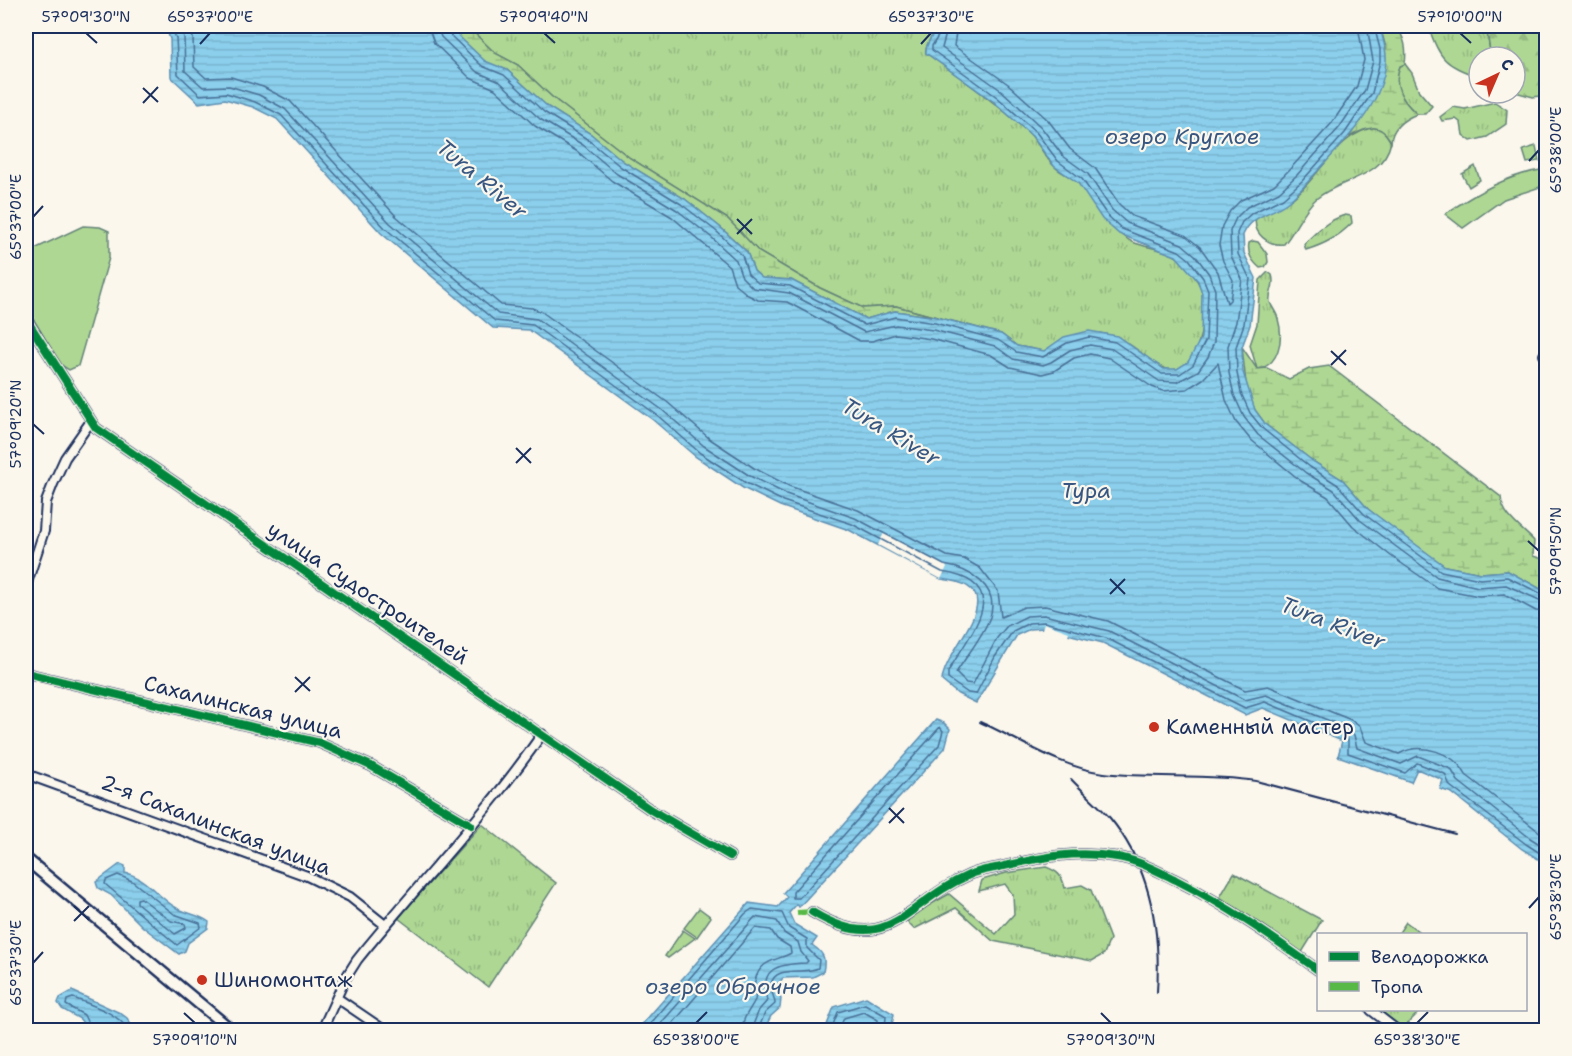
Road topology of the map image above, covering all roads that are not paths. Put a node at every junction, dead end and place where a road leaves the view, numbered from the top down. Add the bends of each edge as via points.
1 (26, 319) edge
2 (91, 422) junction
3 (26, 586) edge
4 (26, 673) edge
5 (542, 734) junction
6 (26, 774) edge
7 (471, 825) junction
8 (730, 856) dead end
9 (26, 859) edge
10 (812, 912) dead end
11 (385, 925) junction
12 (1317, 969) edge
13 (337, 998) junction
14 (1372, 1011) edge
15 (231, 1030) edge
16 (322, 1030) edge
17 (384, 1030) edge
18 (1397, 1030) edge

1 - 2 street, улица Судостроителей
2 - 3 street via 65,458 53,484 46,502 44,531
2 - 5 street, улица Судостроителей
4 - 7 street, Сахалинская улица via 320,743 372,766
5 - 7 street
5 - 8 street, улица Судостроителей via 651,810
6 - 11 street, 2-я Сахалинская улица via 307,876 350,897
7 - 11 street
9 - 15 main road
10 - 12 street via 852,931 874,931 899,922 970,874 1059,854 1116,857 1154,869 1225,904
11 - 13 street via 357,960
13 - 16 street
13 - 17 street
14 - 18 street

